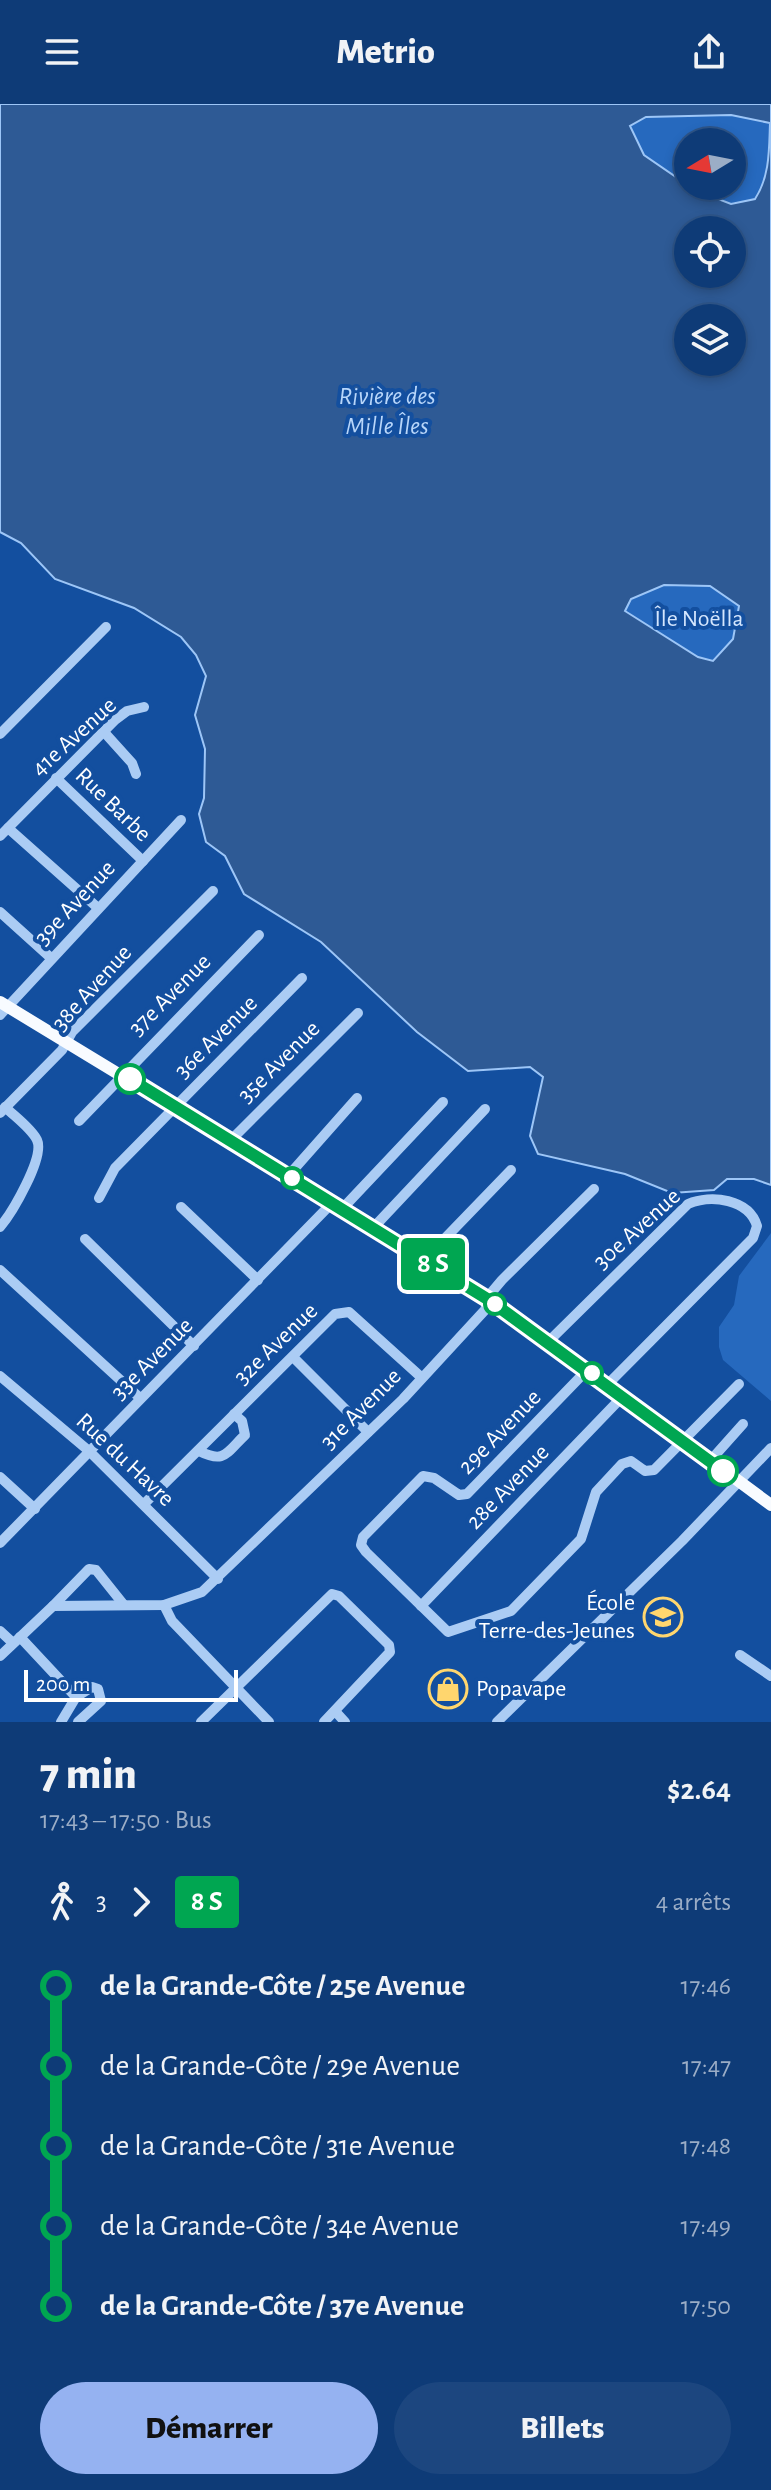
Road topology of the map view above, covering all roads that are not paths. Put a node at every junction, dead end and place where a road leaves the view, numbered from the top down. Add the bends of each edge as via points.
1 (106, 627) dead end
2 (144, 707) dead end
3 (104, 732) junction
4 (0, 734) edge
5 (136, 774) dead end
6 (56, 778) junction
7 (181, 820) dead end
8 (4, 832) edge
9 (143, 861) junction
10 (213, 891) dead end
11 (98, 908) junction
12 (0, 912) edge
13 (259, 935) dead end
14 (51, 958) junction
15 (302, 978) dead end
16 (3, 1008) edge
17 (358, 1013) dead end
18 (67, 1041) junction
19 (122, 1075) junction
20 (357, 1098) dead end
21 (443, 1102) dead end
22 (176, 1107) junction
23 (485, 1109) dead end
24 (3, 1110) edge
25 (79, 1121) dead end
26 (230, 1141) junction
27 (511, 1170) dead end
28 (288, 1176) junction
29 (594, 1189) dead end
30 (99, 1198) dead end
31 (337, 1206) junction
32 (181, 1207) dead end
33 (0, 1227) edge
34 (374, 1227) junction
35 (85, 1239) dead end
36 (425, 1259) junction
37 (0, 1270) edge
38 (258, 1280) junction
39 (489, 1300) junction
40 (549, 1341) junction
41 (194, 1346) junction
42 (293, 1357) junction
43 (587, 1370) junction
44 (0, 1376) edge
45 (421, 1377) junction
46 (739, 1384) dead end
47 (607, 1385) junction
48 (623, 1396) junction
49 (140, 1398) junction
50 (234, 1414) junction
51 (743, 1424) dead end
52 (368, 1432) junction
53 (682, 1440) junction
54 (771, 1448) edge
55 (89, 1451) junction
56 (199, 1451) junction
57 (710, 1461) junction
58 (0, 1477) edge
59 (740, 1482) junction
60 (144, 1504) junction
61 (771, 1505) edge
62 (35, 1509) junction
63 (0, 1543) edge
64 (218, 1579) junction
65 (124, 1605) junction
66 (164, 1605) junction
67 (53, 1606) junction
68 (421, 1606) junction
69 (0, 1631) edge
70 (17, 1640) junction
71 (740, 1655) dead end
72 (0, 1656) edge
73 (771, 1676) edge
74 (236, 1687) junction
75 (76, 1697) junction
76 (335, 1711) junction
77 (61, 1722) edge
78 (78, 1722) edge
79 (201, 1722) edge
80 (269, 1722) edge
81 (324, 1722) edge
82 (345, 1722) edge
83 (497, 1722) edge

1 - 4 street
2 - 3 street, 41e Avenue via 127,711
3 - 5 street
3 - 6 street, 41e Avenue
6 - 8 street, 41e Avenue
6 - 9 street, Rue Barbe
7 - 9 street, 39e Avenue
8 - 11 street
9 - 11 street, 39e Avenue
10 - 18 street, 38e Avenue
11 - 14 street, 39e Avenue
12 - 14 street
13 - 19 street, 37e Avenue
14 - 16 street, 39e Avenue
15 - 22 street, 36e Avenue
16 - 18 main road
17 - 26 street, 35e Avenue
18 - 19 main road
18 - 24 street, 38e Avenue
19 - 22 main road
19 - 25 street, 37e Avenue
20 - 28 street
21 - 31 street, 33e Avenue
22 - 26 main road
22 - 30 street, 36e Avenue via 112,1171
23 - 34 street
24 - 33 street via 37,1139 39,1154
26 - 28 main road
27 - 36 street
28 - 31 main road
29 - 39 street, 31e Avenue via 502,1280
31 - 34 main road
31 - 38 street, 33e Avenue
32 - 38 street
34 - 36 main road
35 - 41 street
36 - 39 main road
37 - 49 street
38 - 41 street, 33e Avenue
39 - 40 main road
39 - 45 street, 31e Avenue
40 - 43 main road
40 - 47 street, 30e Avenue via 688,1204 707,1198 733,1203 753,1217 756,1232
41 - 49 street, 33e Avenue
42 - 45 street, 32e Avenue via 344,1310
42 - 50 street, 32e Avenue
42 - 52 street
43 - 47 main road
43 - 68 street, 29e Avenue via 467,1494 423,1476 363,1537 364,1550
44 - 55 street, Rue du Havre
45 - 52 street, 31e Avenue
46 - 53 street
47 - 48 main road
48 - 53 main road
48 - 68 street, 28e Avenue
49 - 55 street, 33e Avenue
50 - 56 street, 32e Avenue
50 - 56 street, 32e Avenue via 245,1435 221,1458
51 - 57 street
52 - 64 street, 31e Avenue
53 - 57 main road
53 - 68 street via 653,1471 631,1461 619,1467 596,1492 581,1539 506,1615 450,1633
54 - 59 street
55 - 60 street, Rue du Havre
55 - 62 street, 33e Avenue
56 - 60 street, 32e Avenue
57 - 59 main road
58 - 62 street
59 - 61 main road
59 - 83 street
60 - 64 street, Rue du Havre
62 - 63 street, 33e Avenue
64 - 66 street, 31e Avenue via 202,1592
65 - 66 street, 31e Avenue
65 - 67 street, 31e Avenue
65 - 67 street via 96,1570 89,1569
66 - 74 street via 172,1621
67 - 70 street
69 - 70 street
70 - 72 street
70 - 75 street
71 - 73 street
74 - 76 street via 332,1594 389,1645 390,1652
74 - 79 street
74 - 80 street
75 - 77 street
75 - 78 street via 92,1687 102,1696
76 - 81 street
76 - 82 street

